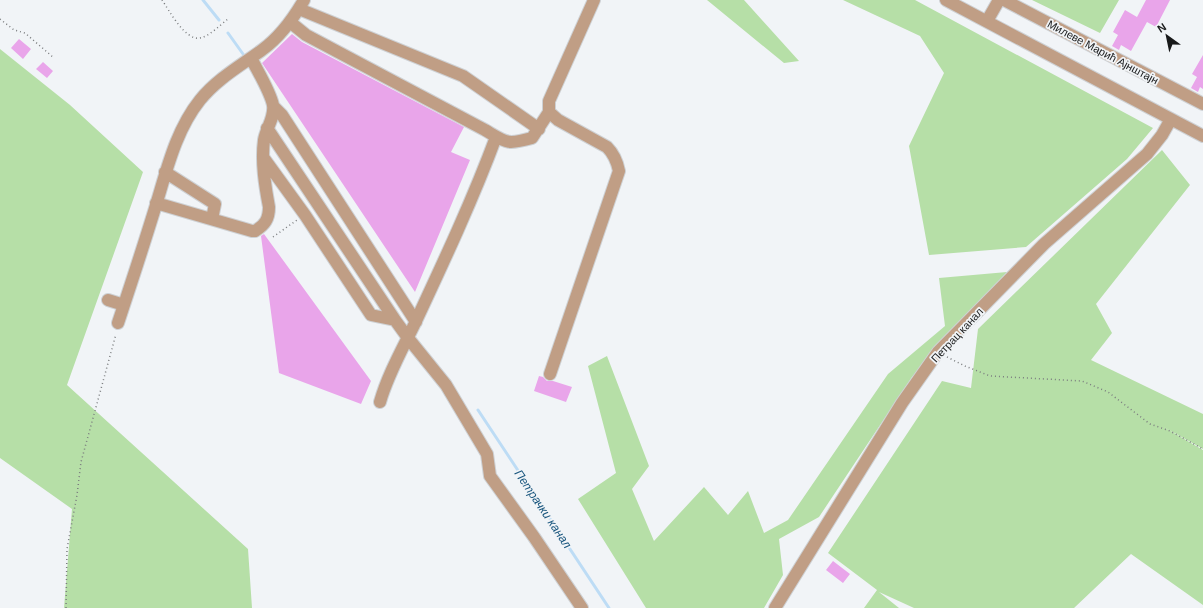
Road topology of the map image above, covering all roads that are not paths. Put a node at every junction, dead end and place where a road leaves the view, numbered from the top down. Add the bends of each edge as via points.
1 (594, 0) edge
2 (946, 0) edge
3 (1000, 0) edge
4 (1004, 0) edge
5 (302, 4) edge
6 (290, 22) junction
7 (987, 22) junction
8 (251, 58) junction
9 (1203, 104) edge
10 (273, 106) junction
11 (549, 112) junction
12 (1171, 119) junction
13 (268, 128) junction
14 (539, 129) junction
15 (1203, 136) edge
16 (496, 137) junction
17 (263, 157) junction
18 (165, 172) junction
19 (156, 203) junction
20 (212, 219) junction
21 (108, 300) dead end
22 (124, 305) junction
23 (395, 320) junction
24 (416, 322) junction
25 (118, 323) road end
26 (408, 338) junction
27 (550, 374) dead end
28 (380, 402) dead end
29 (582, 608) edge
30 (775, 608) edge

1 - 11 street via 549,101
2 - 7 street
3 - 7 street
4 - 9 street, Милеве Марић Ајнштајн
5 - 6 street
5 - 14 street via 463,76
6 - 8 street via 263,50
6 - 16 street via 306,35
7 - 12 street
8 - 10 street
8 - 18 street via 222,78 201,99 188,117
10 - 13 street
10 - 24 street via 282,115
11 - 14 street
11 - 27 street via 558,120 607,147 612,152 619,171
12 - 15 street
12 - 30 street, Петрац канал via 1147,154 1044,244 938,352 902,403
13 - 17 street via 264,139
13 - 23 street
14 - 16 street via 532,138 515,143 505,142
16 - 24 street
17 - 20 street via 269,207 263,226 252,231
17 - 23 street via 371,315
18 - 19 street
18 - 20 street via 215,204
19 - 20 street
19 - 22 street
21 - 22 street
22 - 25 street
23 - 26 street
24 - 26 street
26 - 28 street via 384,386
26 - 29 street via 446,385 487,454 490,476

